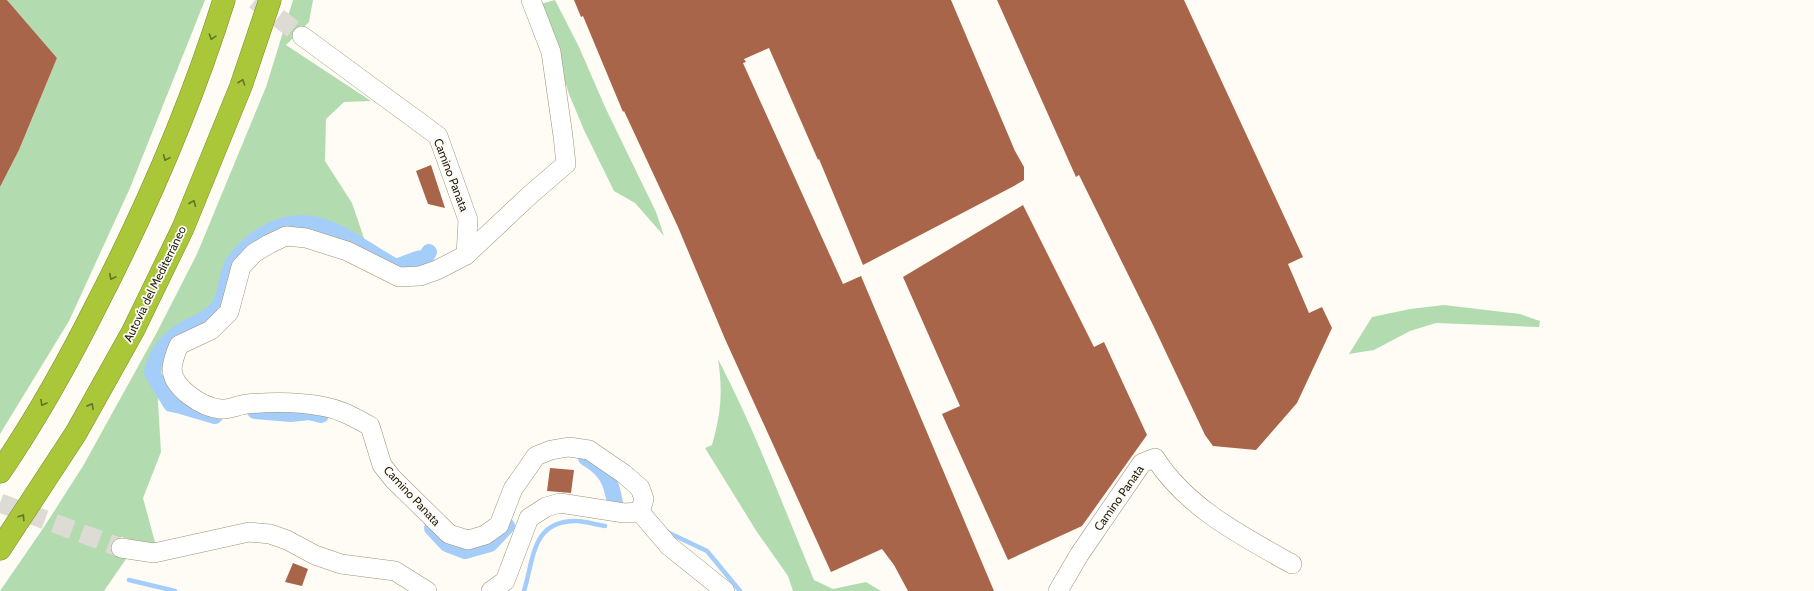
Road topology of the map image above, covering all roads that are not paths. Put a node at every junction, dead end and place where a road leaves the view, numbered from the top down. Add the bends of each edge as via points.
1 (224, 0) edge
2 (270, 0) edge
3 (531, 0) edge
4 (302, 36) tunnel mouth
5 (466, 256) junction
6 (0, 472) edge
7 (640, 512) junction
8 (121, 548) tunnel mouth
9 (0, 549) edge
10 (1292, 564) dead end
11 (426, 591) edge
12 (491, 591) edge
13 (725, 591) edge
14 (1058, 591) edge

1 -> 6 highway via 170,148 124,252 71,355
9 -> 2 highway, Autovía del Mediterráneo via 76,433 133,332 183,228 241,86
3 - 5 street via 551,52 566,164
4 - 5 street, Camino Panata via 438,136 468,220
5 - 7 street, Camino Panata via 420,276 399,277 347,251 306,238 286,236 254,253 241,267 229,312 220,322 211,330 179,345 172,370 176,380 186,394 220,409 247,404 297,404 345,412 370,426 382,465 408,495 448,534 468,540 485,535 499,525 513,489 536,456 569,447 589,450 640,488 644,499
7 - 12 street via 624,513 560,503 546,507 529,518 505,581
7 - 13 street via 669,546
8 - 11 street via 154,553 249,532 270,534 341,564 395,571
10 - 14 street, Camino Panata via 1215,519 1165,474 1155,458 1142,463 1079,554

